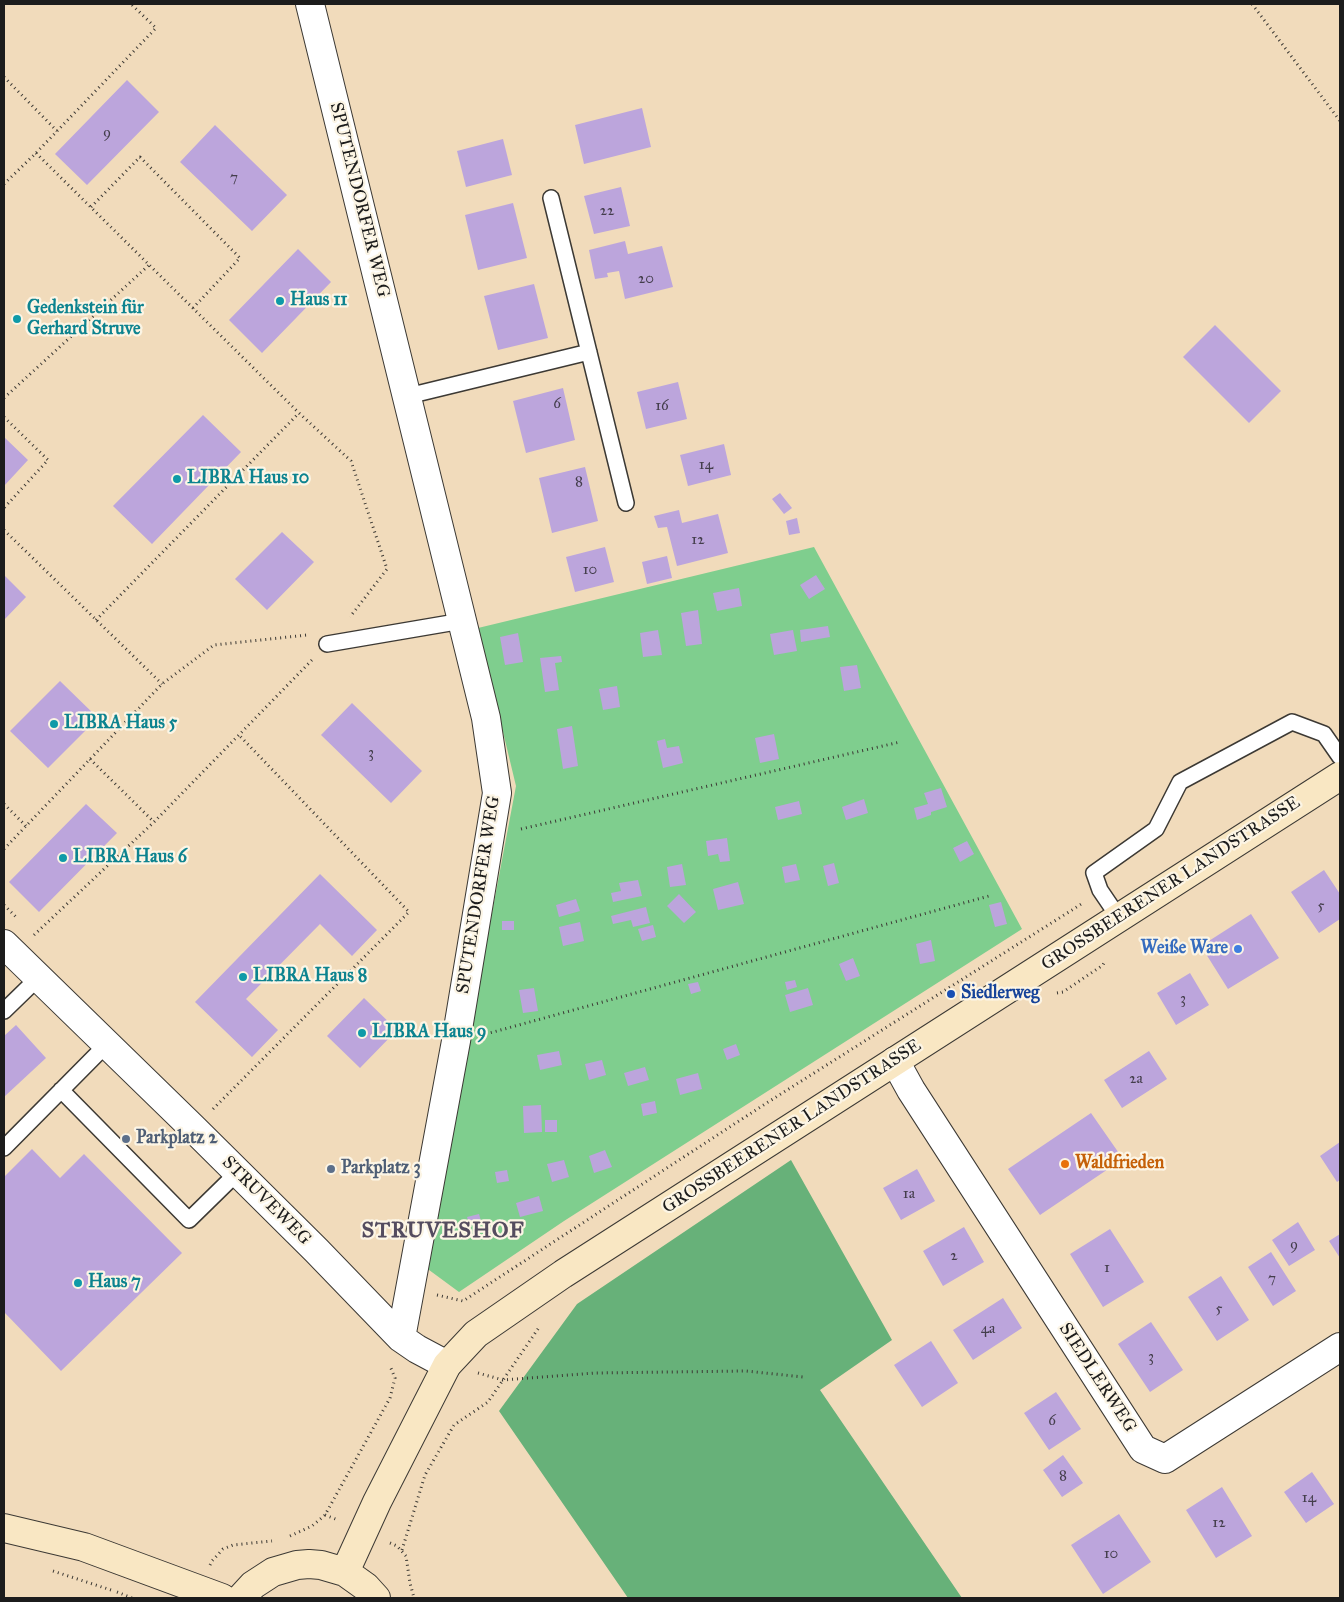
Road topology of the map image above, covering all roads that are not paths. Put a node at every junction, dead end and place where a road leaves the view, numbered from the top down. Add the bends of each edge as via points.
1 (310, 4) edge
2 (551, 198) dead end
3 (590, 352) junction
4 (408, 396) junction
5 (626, 503) dead end
6 (462, 621) junction
7 (327, 644) road end
8 (1340, 757) edge
9 (1340, 776) edge
10 (1119, 918) junction
11 (4, 944) edge
12 (38, 978) junction
13 (4, 1011) edge
14 (106, 1045) junction
15 (895, 1061) junction
16 (61, 1090) junction
17 (4, 1148) edge
18 (237, 1173) junction
19 (401, 1338) junction
20 (1340, 1347) edge
21 (447, 1365) junction
22 (4, 1528) edge
23 (345, 1572) junction
24 (222, 1598) edge
25 (241, 1598) edge
26 (376, 1598) edge

1 - 4 street, SPUTENDORFER WEG
2 - 3 lane
3 - 4 lane
3 - 5 lane
4 - 6 street, SPUTENDORFER WEG
6 - 7 lane
6 - 19 street, SPUTENDORFER WEG via 486,718 497,793 456,1041
8 - 10 lane via 1324,734 1292,722 1180,782 1156,829 1094,872 1100,890
9 - 10 main road, GROSSBEERENER LANDSTRASSE
10 - 15 main road, GROSSBEERENER LANDSTRASSE
11 - 12 street, STRUVEWEG
12 - 13 lane
12 - 14 street, STRUVEWEG
14 - 16 lane
14 - 18 street, STRUVEWEG
15 - 20 street, SIEDLERWEG via 1143,1449 1165,1458
15 - 21 main road, GROSSBEERENER LANDSTRASSE via 563,1274 476,1334
16 - 17 lane
16 - 18 lane via 189,1220
18 - 19 street, STRUVEWEG
19 - 21 street, STRUVEWEG
21 - 23 main road, GROSSBEERENER LANDSTRASSE
22 - 24 main road via 84,1547
23 - 25 main road via 322,1565 291,1566 263,1578
23 - 26 main road

